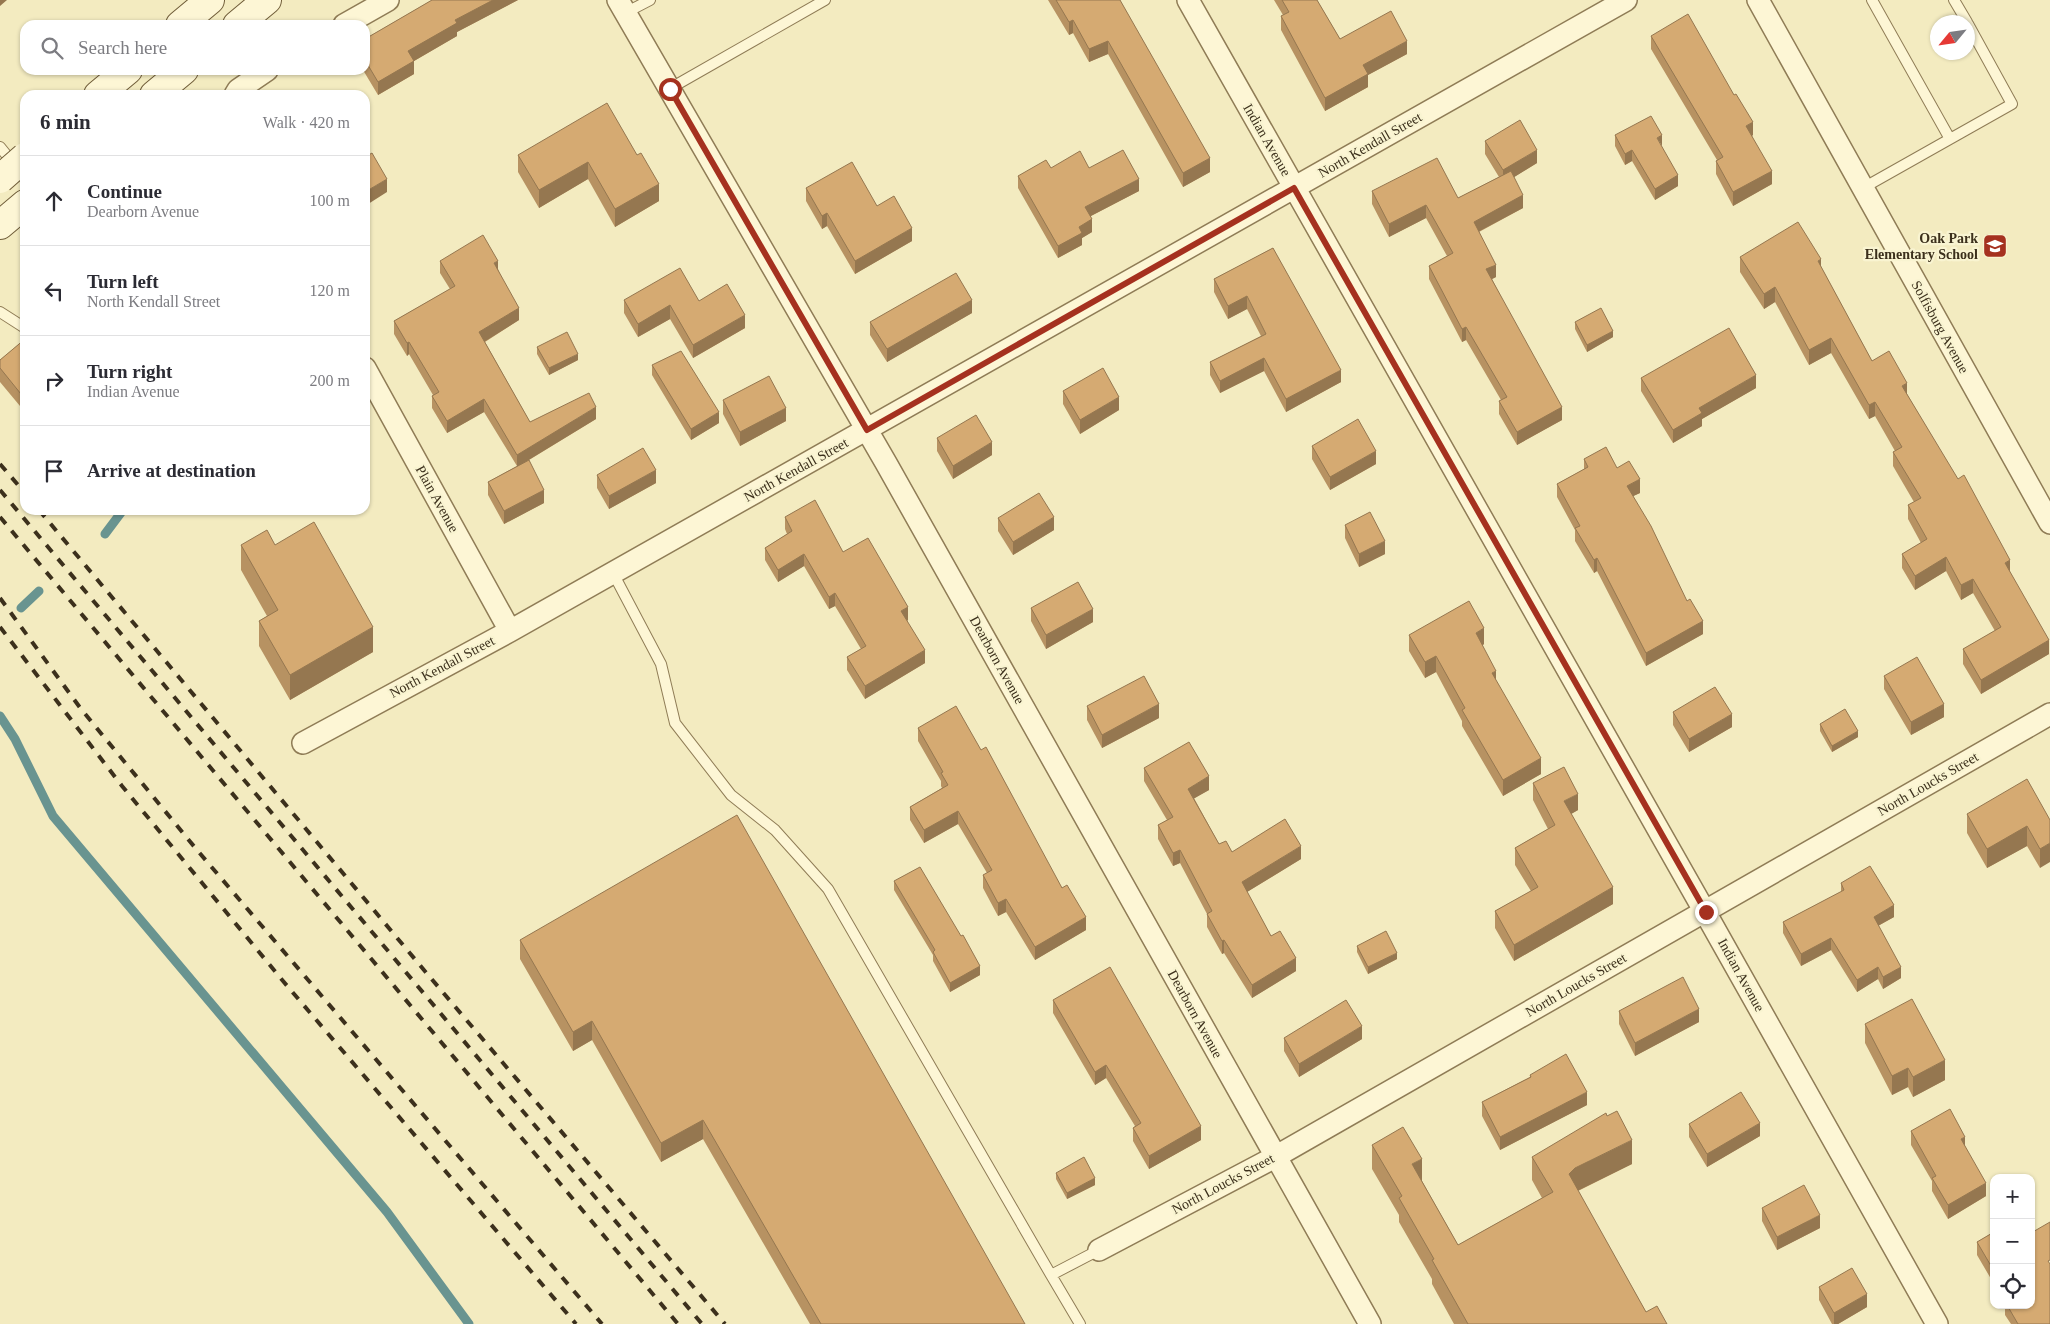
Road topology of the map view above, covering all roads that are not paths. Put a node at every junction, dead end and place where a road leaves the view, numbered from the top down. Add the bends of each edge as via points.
1 (210, 0) edge
2 (266, 0) edge
3 (388, 0) edge
4 (650, 0) edge
5 (825, 0) edge
6 (1188, 0) edge
7 (1626, 0) edge
8 (1758, 0) edge
9 (1872, 0) edge
10 (1954, 0) edge
11 (622, 7) edge
12 (1962, 15) edge
13 (186, 20) edge
14 (243, 20) edge
15 (353, 20) edge
16 (1975, 37) edge
17 (122, 75) edge
18 (178, 75) edge
19 (260, 75) edge
20 (670, 89) junction
21 (104, 90) edge
22 (160, 90) edge
23 (238, 90) edge
24 (1950, 139) junction
25 (0, 147) edge
26 (20, 161) edge
27 (20, 172) edge
28 (0, 179) edge
29 (1294, 188) junction
30 (1863, 188) junction
31 (20, 208) edge
32 (0, 225) edge
33 (0, 312) edge
34 (20, 325) edge
35 (370, 377) edge
36 (867, 430) junction
37 (2050, 523) edge
38 (613, 573) junction
39 (510, 631) junction
40 (2050, 714) edge
41 (303, 743) dead end
42 (1706, 912) junction
43 (1275, 1156) junction
44 (1099, 1250) joint
45 (1051, 1275) junction
46 (1080, 1324) edge
47 (1370, 1324) edge
48 (1937, 1324) edge

1 - 13 main road
2 - 14 main road
3 - 15 street
4 - 11 lane
5 - 20 lane
6 - 29 street, Indian Avenue
7 - 29 street, North Kendall Street
8 - 30 street, Solfisburg Avenue
9 - 24 lane
10 - 12 lane
11 - 20 street, Dearborn Avenue
16 - 24 lane via 2012,104
17 - 21 main road
18 - 22 main road
19 - 23 street
20 - 36 street, Dearborn Avenue
24 - 30 lane
25 - 27 lane
26 - 28 main road, bridge
29 - 36 street, North Kendall Street
29 - 42 street, Indian Avenue
30 - 37 street, Solfisburg Avenue
31 - 32 main road
33 - 34 lane
35 - 39 street, Plain Avenue
36 - 38 street, North Kendall Street
36 - 43 street, Dearborn Avenue
38 - 39 street, North Kendall Street
38 - 45 lane via 661,664 675,723 731,795 775,830 828,889
39 - 41 street, North Kendall Street
40 - 42 street, North Loucks Street
42 - 43 street, North Loucks Street
42 - 48 street, Indian Avenue
43 - 44 street, North Loucks Street
43 - 47 street, Dearborn Avenue
44 - 45 lane
45 - 46 lane

